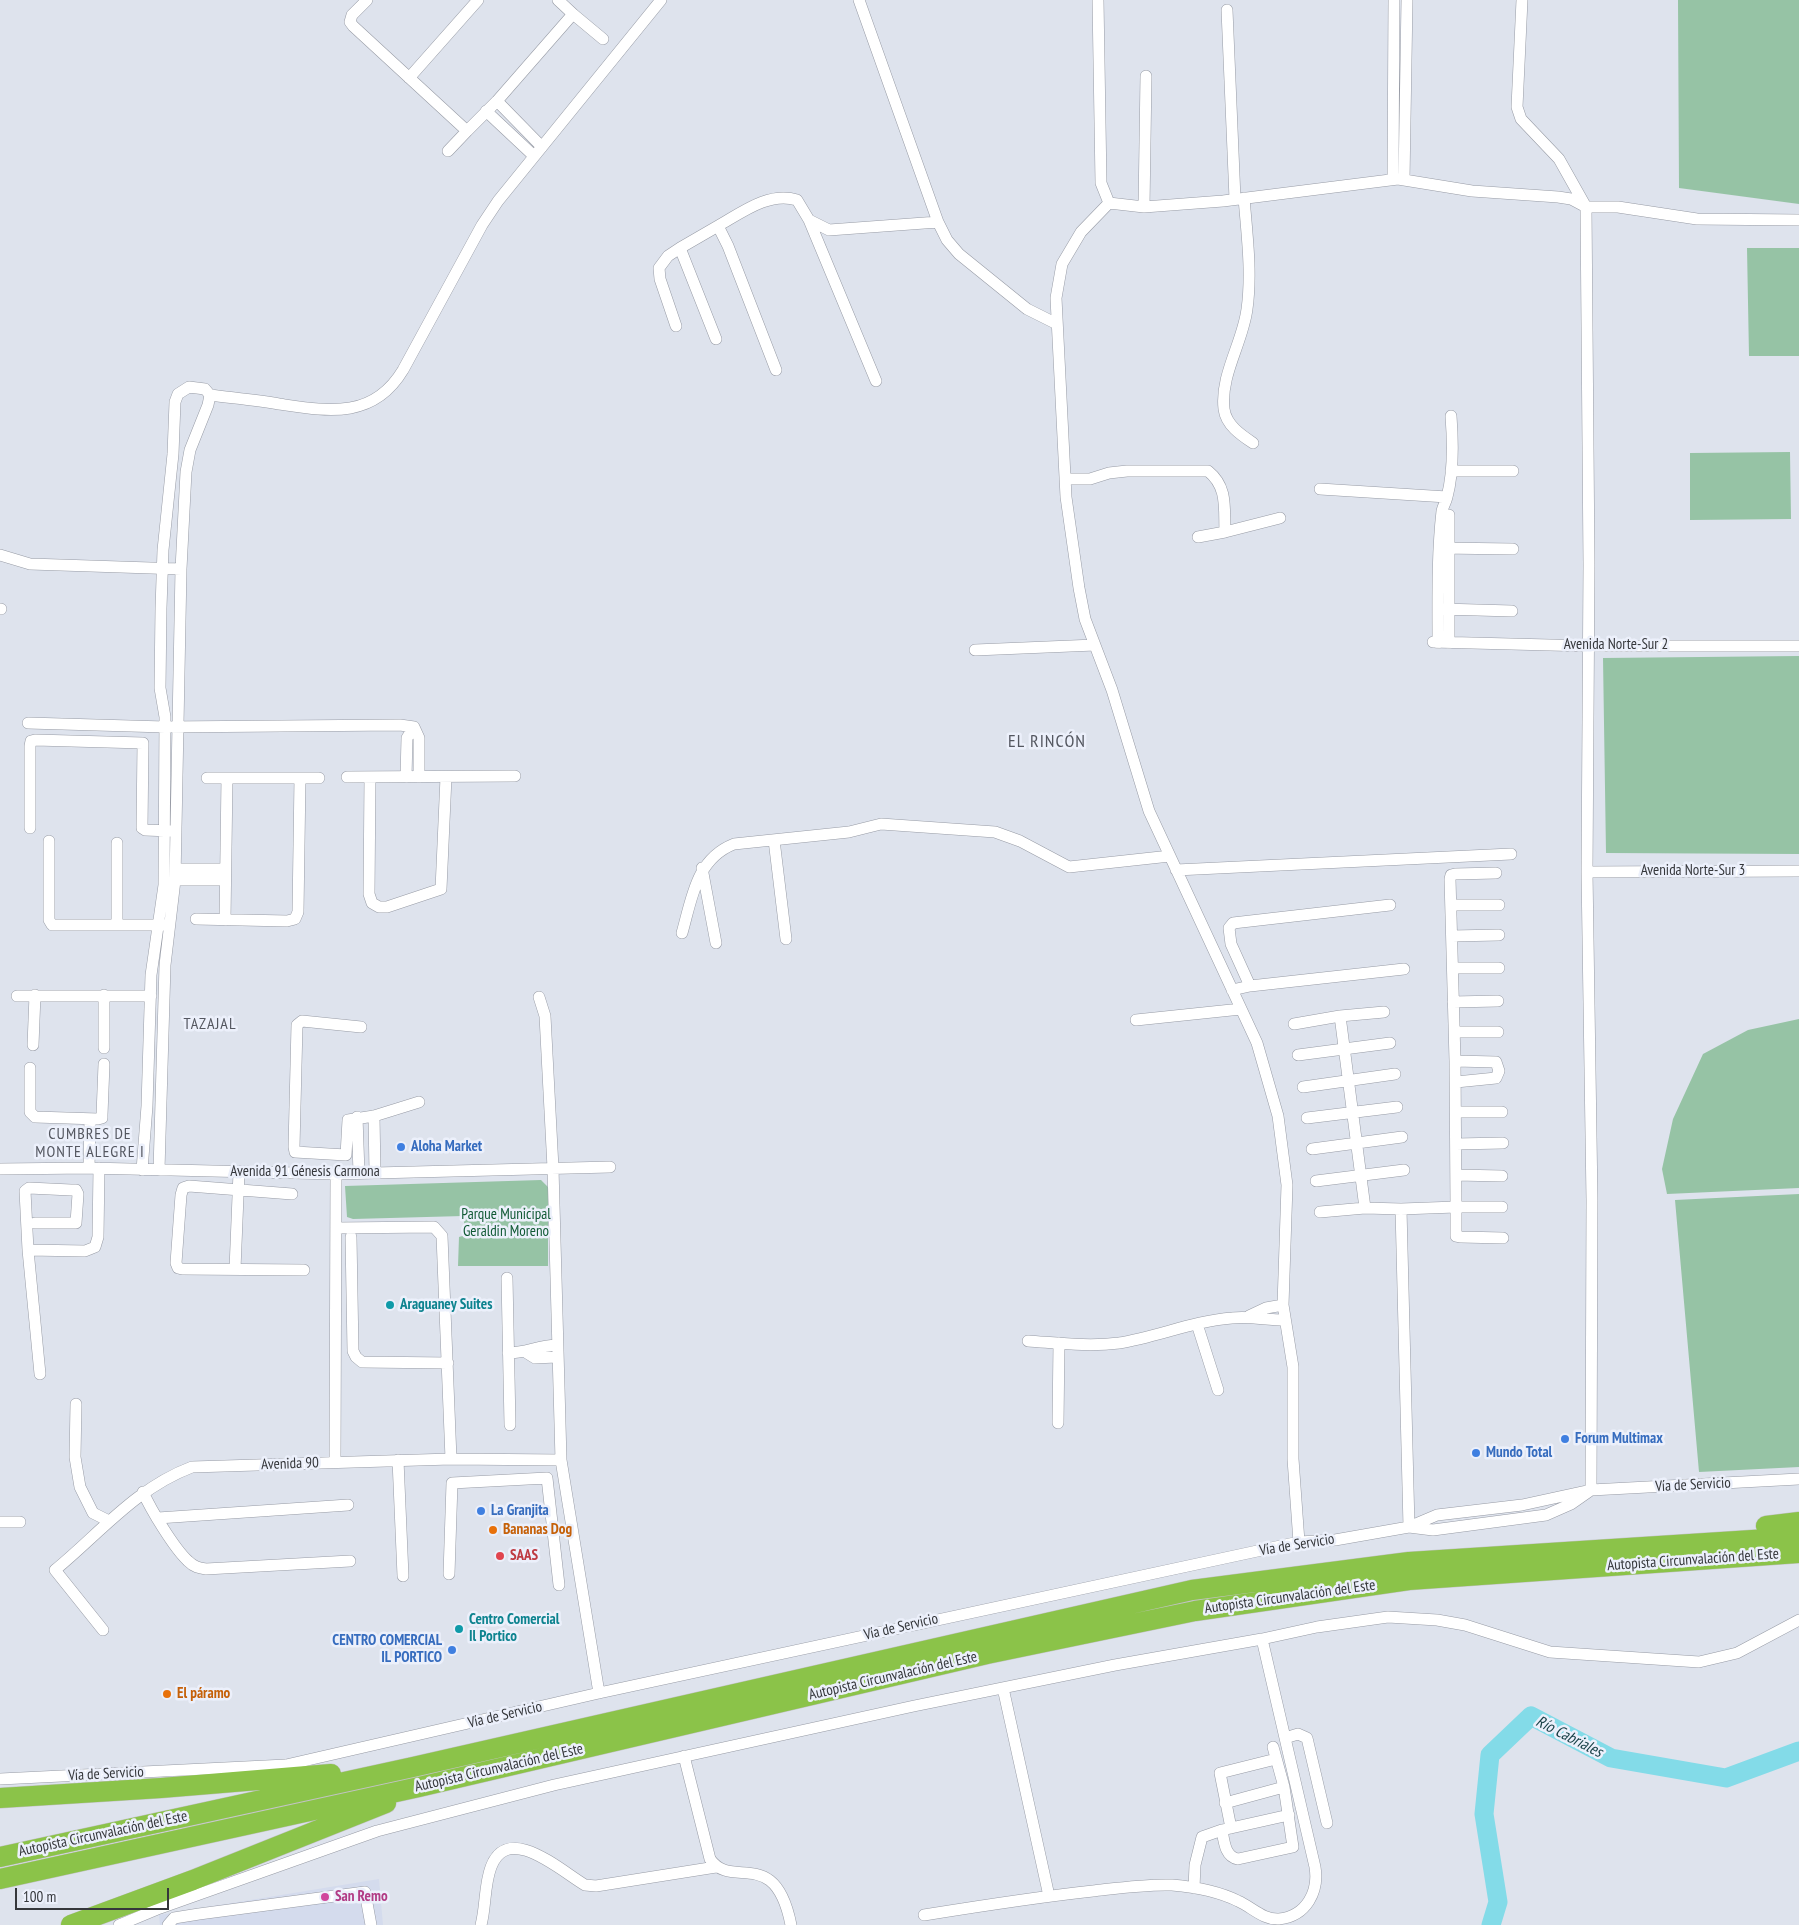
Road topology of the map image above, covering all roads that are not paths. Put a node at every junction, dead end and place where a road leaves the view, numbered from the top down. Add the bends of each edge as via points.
1 (367, 0) edge
2 (478, 0) edge
3 (558, 0) edge
4 (662, 0) edge
5 (859, 0) edge
6 (1098, 0) edge
7 (1394, 0) edge
8 (1407, 0) edge
9 (1522, 0) edge
10 (1227, 10) dead end
11 (573, 14) junction
12 (603, 38) dead end
13 (1146, 76) dead end
14 (409, 78) junction
15 (497, 101) junction
16 (486, 110) junction
17 (467, 131) junction
18 (448, 151) dead end
19 (538, 151) junction
20 (1398, 180) junction
21 (1240, 199) junction
22 (1109, 203) junction
23 (1144, 206) junction
24 (1586, 207) junction
25 (809, 220) junction
26 (1799, 220) edge
27 (938, 222) junction
28 (718, 226) junction
29 (832, 230) junction
30 (680, 248) junction
31 (822, 253) junction
32 (1057, 324) junction
33 (676, 326) dead end
34 (716, 339) dead end
35 (776, 370) dead end
36 (876, 380) dead end
37 (210, 395) junction
38 (1451, 416) dead end
39 (1253, 443) dead end
40 (1451, 471) junction
41 (1513, 471) dead end
42 (1065, 479) junction
43 (1320, 489) dead end
44 (1447, 497) junction
45 (1280, 518) dead end
46 (1225, 532) junction
47 (1198, 537) dead end
48 (1443, 549) junction
49 (1513, 549) dead end
50 (0, 555) edge
51 (162, 568) junction
52 (181, 569) junction
53 (1443, 609) junction
54 (1512, 611) dead end
55 (1095, 644) junction
56 (1589, 646) junction
57 (1799, 646) edge
58 (974, 650) dead end
59 (28, 723) dead end
60 (179, 726) junction
61 (165, 727) junction
62 (414, 728) junction
63 (516, 776) dead end
64 (347, 777) dead end
65 (406, 777) junction
66 (418, 777) junction
67 (446, 777) junction
68 (207, 778) dead end
69 (227, 778) junction
70 (300, 778) junction
71 (319, 778) dead end
72 (370, 778) junction
73 (30, 828) dead end
74 (170, 831) junction
75 (774, 840) junction
76 (49, 841) dead end
77 (117, 844) dead end
78 (1511, 854) dead end
79 (1170, 856) junction
80 (702, 868) junction
81 (1176, 870) junction
82 (1799, 871) edge
83 (1587, 872) junction
84 (1496, 873) dead end
85 (176, 874) junction
86 (225, 875) junction
87 (1390, 905) dead end
88 (1451, 905) junction
89 (1499, 905) dead end
90 (196, 919) dead end
91 (225, 920) junction
92 (117, 925) junction
93 (159, 925) junction
94 (171, 925) junction
95 (682, 932) dead end
96 (1499, 935) dead end
97 (1452, 936) junction
98 (786, 940) dead end
99 (716, 943) dead end
100 (1453, 968) junction
101 (1500, 968) dead end
102 (1404, 969) dead end
103 (1250, 986) junction
104 (1232, 990) junction
105 (35, 995) junction
106 (17, 996) dead end
107 (104, 996) junction
108 (151, 996) junction
109 (539, 997) dead end
110 (1498, 1001) dead end
111 (1453, 1002) junction
112 (1241, 1009) junction
113 (1384, 1012) dead end
114 (1340, 1016) junction
115 (1136, 1020) dead end
116 (1294, 1024) dead end
117 (361, 1027) dead end
118 (1455, 1032) junction
119 (1498, 1032) dead end
120 (1390, 1043) dead end
121 (33, 1045) dead end
122 (104, 1048) dead end
123 (1344, 1048) junction
124 (1298, 1055) dead end
125 (1456, 1061) junction
126 (104, 1064) dead end
127 (30, 1068) dead end
128 (1395, 1074) dead end
129 (1348, 1080) junction
130 (1456, 1082) junction
131 (1303, 1087) dead end
132 (419, 1102) dead end
133 (1397, 1107) dead end
134 (1353, 1112) junction
135 (1456, 1112) junction
136 (1502, 1112) dead end
137 (374, 1116) junction
138 (357, 1117) junction
139 (1307, 1118) dead end
140 (90, 1119) junction
141 (1402, 1137) dead end
142 (1357, 1143) junction
143 (1503, 1143) dead end
144 (1456, 1144) junction
145 (1312, 1149) dead end
146 (610, 1167) dead end
147 (94, 1168) junction
148 (552, 1168) junction
149 (0, 1169) edge
150 (142, 1170) junction
151 (159, 1170) junction
152 (1404, 1170) dead end
153 (239, 1172) junction
154 (359, 1173) junction
155 (374, 1173) junction
156 (336, 1174) junction
157 (1361, 1175) junction
158 (1456, 1175) junction
159 (1502, 1176) dead end
160 (1316, 1181) dead end
161 (238, 1191) junction
162 (292, 1194) dead end
163 (1456, 1207) junction
164 (1502, 1207) dead end
165 (1365, 1208) junction
166 (1401, 1209) junction
167 (1320, 1212) dead end
168 (35, 1223) dead end
169 (336, 1228) junction
170 (351, 1237) dead end
171 (1503, 1238) dead end
172 (28, 1250) dead end
173 (235, 1270) junction
174 (304, 1270) dead end
175 (507, 1278) dead end
176 (1283, 1305) junction
177 (1249, 1316) junction
178 (1285, 1320) junction
179 (1197, 1324) junction
180 (1028, 1341) dead end
181 (1059, 1343) junction
182 (556, 1351) junction
183 (508, 1353) junction
184 (448, 1363) junction
185 (40, 1374) dead end
186 (1218, 1390) dead end
187 (76, 1404) dead end
188 (1058, 1423) dead end
189 (510, 1425) dead end
190 (451, 1459) junction
191 (398, 1460) junction
192 (561, 1460) junction
193 (335, 1462) junction
194 (1799, 1479) edge
195 (565, 1486) junction
196 (548, 1488) junction
197 (1591, 1490) junction
198 (143, 1492) junction
199 (348, 1504) dead end
200 (1522, 1505) junction
201 (158, 1518) junction
202 (1518, 1520) junction
203 (108, 1521) junction
204 (0, 1522) edge
205 (20, 1522) dead end
206 (1799, 1522) edge
207 (1409, 1527) junction
208 (1799, 1537) edge
209 (1299, 1542) junction
210 (1668, 1545) junction
211 (1799, 1553) edge
212 (350, 1561) dead end
213 (449, 1574) dead end
214 (403, 1576) dead end
215 (559, 1585) dead end
216 (1799, 1620) edge
217 (103, 1630) dead end
218 (1262, 1639) junction
219 (1003, 1688) junction
220 (599, 1693) junction
221 (1285, 1738) junction
222 (1273, 1747) dead end
223 (684, 1756) junction
224 (1276, 1759) junction
225 (413, 1767) junction
226 (0, 1779) edge
227 (419, 1787) junction
228 (1284, 1787) junction
229 (0, 1798) edge
230 (1225, 1803) junction
231 (1289, 1815) junction
232 (1327, 1822) dead end
233 (1226, 1829) junction
234 (0, 1857) edge
235 (716, 1866) junction
236 (0, 1879) edge
237 (1194, 1888) junction
238 (1049, 1896) junction
239 (924, 1914) dead end
240 (180, 1921) edge
241 (1278, 1922) edge
242 (71, 1925) edge
243 (118, 1925) edge
244 (168, 1925) edge
245 (371, 1925) edge
246 (481, 1925) edge
247 (791, 1925) edge

1 - 14 street via 352,15 350,22
2 - 14 street
3 - 11 street
4 - 19 street
5 - 27 street
6 - 22 street via 1101,183
7 - 20 street
8 - 20 street
9 - 24 street via 1516,107 1521,119 1560,160
10 - 21 street
11 - 12 street
11 - 15 street
13 - 23 street
14 - 17 street
15 - 16 street
15 - 19 street
16 - 17 street
16 - 19 street
17 - 18 street
19 - 37 street via 489,214 403,370 382,394 357,407 329,411
20 - 21 street
20 - 24 street via 1472,191 1558,197
21 - 23 street
21 - 39 street via 1248,266 1247,309 1228,378 1224,407 1225,415 1238,434
22 - 23 street
22 - 32 street via 1081,232 1062,264 1056,298
24 - 26 street via 1715,220
24 - 56 street
25 - 28 street via 797,200 789,198 774,199 744,210
25 - 29 street
25 - 31 street
27 - 29 street
27 - 32 street via 959,254 1028,309
28 - 30 street
28 - 35 street
29 - 31 street via 825,237
30 - 33 street via 659,268
30 - 34 street
31 - 36 street
32 - 42 street
37 - 51 street via 205,389 189,387 178,394 175,402
37 - 52 street via 190,450 186,472
38 - 40 street
40 - 41 street
40 - 44 street
42 - 46 street via 1090,479 1127,471 1208,471 1224,495
42 - 55 street via 1079,588 1085,619
43 - 44 street
44 - 48 street via 1449,509
45 - 46 street
46 - 47 street
48 - 49 street
48 - 53 street
50 - 51 street via 30,564
51 - 52 street
51 - 61 street via 160,688
52 - 60 street
53 - 54 street
53 - 56 street, Avenida Norte-Sur 2 via 1440,643
55 - 58 street
55 - 79 street via 1120,712 1149,810
56 - 57 street, Avenida Norte-Sur 2
56 - 83 street
59 - 61 street
60 - 61 street
60 - 62 street via 400,725
60 - 74 street
61 - 74 street
62 - 65 street via 407,738
62 - 66 street via 419,738
63 - 67 street
64 - 72 street
65 - 66 street
65 - 72 street
66 - 67 street
67 - 72 street via 441,888 387,907 372,903 369,894
68 - 69 street
69 - 70 street
69 - 86 street
70 - 71 street
70 - 91 street via 298,912 295,919
73 - 74 street via 30,746 35,740 142,743 142,828
74 - 85 street
74 - 93 street
75 - 79 street via 849,832 881,824 995,832 1020,841 1069,867
75 - 80 street via 723,848
75 - 98 street
76 - 92 street via 49,920 52,924
77 - 92 street
78 - 81 street
79 - 81 street
80 - 95 street
80 - 99 street
81 - 104 street
82 - 83 street, Avenida Norte-Sur 3
83 - 197 street via 1592,1200
84 - 88 street via 1451,875
85 - 86 street
85 - 94 street
86 - 91 street
87 - 103 street via 1233,923 1229,928 1231,944
88 - 89 street
88 - 97 street
90 - 91 street
92 - 93 street
93 - 94 street
93 - 108 street via 152,962
94 - 151 street via 165,965
96 - 97 street
97 - 100 street
100 - 101 street
100 - 111 street
102 - 103 street
103 - 104 street
104 - 112 street
105 - 106 street
105 - 107 street
105 - 121 street
107 - 108 street
107 - 122 street
108 - 150 street
109 - 148 street via 545,1016
110 - 111 street
111 - 118 street
112 - 115 street
112 - 176 street via 1257,1042 1278,1116 1287,1185
113 - 114 street
114 - 116 street
114 - 123 street
117 - 138 street via 302,1021 297,1025 295,1152 346,1155 348,1120
118 - 119 street
118 - 125 street
120 - 123 street
123 - 124 street
123 - 129 street
125 - 130 street
125 - 130 street via 1496,1062 1500,1071 1496,1078
126 - 140 street via 102,1118
127 - 140 street via 30,1112 35,1118
128 - 129 street
129 - 131 street
129 - 134 street
130 - 135 street
132 - 137 street
133 - 134 street
134 - 139 street
134 - 142 street
135 - 136 street
135 - 144 street
137 - 138 street
137 - 155 street
138 - 154 street
140 - 147 street
141 - 142 street
142 - 145 street
142 - 157 street
143 - 144 street
144 - 158 street
146 - 148 street, Avenida 91 Génesis Carmona
147 - 149 street, Avenida 91 Génesis Carmona
147 - 150 street, Avenida 91 Génesis Carmona
147 - 185 street via 98,1237 95,1247 86,1251 28,1250
148 - 155 street, Avenida 91 Génesis Carmona
148 - 182 street
150 - 151 street, Avenida 91 Génesis Carmona
151 - 153 street, Avenida 91 Génesis Carmona
152 - 157 street
153 - 156 street, Avenida 91 Génesis Carmona
153 - 161 street
154 - 155 street, Avenida 91 Génesis Carmona
154 - 156 street, Avenida 91 Génesis Carmona
156 - 169 street
157 - 160 street
157 - 165 street
158 - 159 street
158 - 163 street
161 - 162 street
161 - 173 street
161 - 173 street via 183,1188 176,1263 182,1269
163 - 164 street
163 - 166 street
163 - 171 street via 1456,1236
165 - 166 street
165 - 167 street
166 - 207 street
168 - 172 street via 76,1222 76,1190 29,1188 25,1191
169 - 184 street via 434,1227 439,1230 444,1247
169 - 193 street
170 - 184 street via 353,1351 356,1357 362,1362
173 - 174 street
175 - 183 street
176 - 177 street
176 - 178 street
177 - 178 street
177 - 179 street
178 - 209 street via 1293,1367 1293,1459
179 - 181 street via 1118,1343
179 - 186 street
180 - 181 street
181 - 188 street
182 - 183 street via 535,1358 527,1352
182 - 192 street
183 - 189 street
184 - 190 street
187 - 203 street via 75,1457 80,1487 93,1513
190 - 191 street, Avenida 90
190 - 192 street, Avenida 90
191 - 193 street, Avenida 90
191 - 214 street
192 - 195 street
193 - 198 street, Avenida 90 via 192,1467
194 - 197 street, Vía de Servicio
195 - 196 street
195 - 220 street
196 - 213 street via 547,1478 452,1483
196 - 215 street
197 - 200 street
197 - 202 street, Vía de Servicio via 1571,1504 1546,1515
198 - 201 street
198 - 203 street, Avenida 90
199 - 201 street
200 - 202 street
200 - 207 street via 1437,1515
201 - 212 street via 187,1561 196,1567
202 - 207 street, Vía de Servicio via 1433,1530
203 - 217 street, Avenida 90 via 55,1570
204 - 205 street
206 - 210 highway via 1748,1527
207 - 209 street, Vía de Servicio via 1335,1540
208 - 210 highway, Autopista Circunvalación del Este
209 - 220 street, Vía de Servicio
210 - 225 highway, Autopista Circunvalación del Este via 1408,1562 1192,1590
211 - 227 highway, Autopista Circunvalación del Este via 1409,1580 1195,1610 987,1654
216 - 218 street via 1737,1653 1699,1662 1550,1652 1465,1625 1398,1617 1316,1627
218 - 219 street
218 - 221 street
219 - 223 street
219 - 238 street
220 - 226 street, Vía de Servicio via 286,1766
221 - 232 street via 1298,1734 1307,1738
221 - 241 street via 1317,1880 1308,1905
222 - 224 street
223 - 235 street via 710,1858
223 - 243 street via 554,1785 377,1831
224 - 228 street
224 - 230 street via 1220,1773
225 - 229 highway
225 - 234 highway, Autopista Circunvalación del Este
227 - 236 highway, Autopista Circunvalación del Este
227 - 242 highway via 362,1814
228 - 230 street
228 - 231 street
230 - 233 street
231 - 233 street
231 - 233 street via 1293,1847 1287,1850 1232,1858 1228,1854
233 - 237 street via 1205,1835 1200,1840
235 - 246 street via 590,1885 528,1850 515,1848 497,1856 491,1867
235 - 247 street via 767,1876 782,1895
237 - 238 street via 1142,1886
237 - 241 street via 1239,1901
238 - 239 street
240 - 244 street via 174,1918
240 - 245 street via 365,1892

